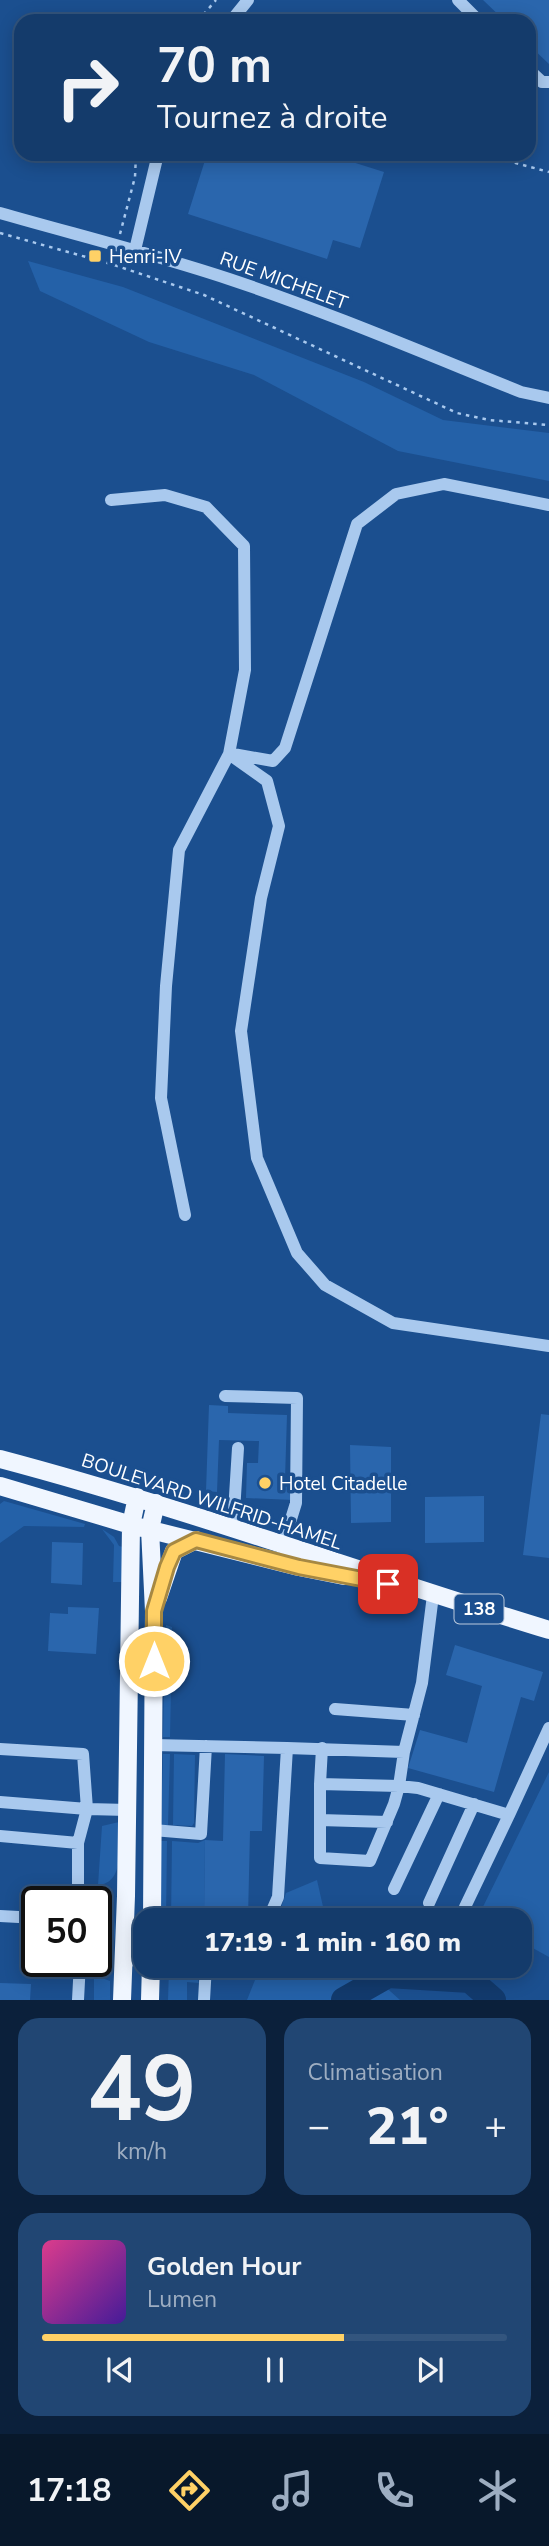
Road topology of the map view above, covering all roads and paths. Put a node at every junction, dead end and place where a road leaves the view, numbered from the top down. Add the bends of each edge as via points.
1 (216, 0) edge
2 (248, 0) edge
3 (458, 0) edge
4 (204, 14) edge
5 (237, 14) edge
6 (472, 14) edge
7 (136, 161) edge
8 (156, 161) edge
9 (508, 161) edge
10 (549, 172) edge
11 (0, 213) edge
12 (0, 233) edge
13 (118, 246) junction
14 (135, 250) junction
15 (111, 264) junction
16 (549, 398) edge
17 (549, 425) edge
18 (111, 500) dead end
19 (549, 505) edge
20 (229, 754) junction
21 (185, 1215) dead end
22 (549, 1346) edge
23 (225, 1396) dead end
24 (238, 1448) dead end
25 (0, 1459) edge
26 (0, 1486) edge
27 (137, 1497) junction
28 (156, 1503) junction
29 (131, 1525) junction
30 (233, 1528) junction
31 (150, 1529) junction
32 (196, 1540) junction
33 (283, 1545) junction
34 (410, 1588) junction
35 (433, 1595) junction
36 (154, 1611) junction
37 (549, 1630) edge
38 (335, 1709) dead end
39 (414, 1716) junction
40 (549, 1728) edge
41 (153, 1745) junction
42 (206, 1746) junction
43 (287, 1748) junction
44 (322, 1748) junction
45 (0, 1749) edge
46 (404, 1752) junction
47 (320, 1784) junction
48 (399, 1786) junction
49 (439, 1794) junction
50 (0, 1802) edge
51 (474, 1804) junction
52 (87, 1809) junction
53 (128, 1810) junction
54 (509, 1815) junction
55 (320, 1820) junction
56 (387, 1822) junction
57 (153, 1830) junction
58 (0, 1836) edge
59 (78, 1843) junction
60 (78, 1886) edge
61 (394, 1889) dead end
62 (429, 1903) dead end
63 (465, 1907) dead end
64 (152, 1908) edge
65 (273, 1908) edge
66 (0, 1916) edge
67 (21, 1917) edge
68 (133, 1960) edge
69 (124, 1961) junction
70 (79, 1977) edge
71 (151, 1978) edge
72 (205, 1978) edge
73 (78, 2000) edge
74 (122, 2000) edge
75 (150, 2000) edge
76 (204, 2000) edge

1 - 4 path
2 - 5 street
3 - 6 street
7 - 13 path
8 - 14 street
9 - 10 path
11 - 13 street, RUE MICHELET
12 - 15 path
13 - 14 street, RUE MICHELET
13 - 15 path
14 - 16 street, RUE MICHELET via 279,296 521,392
15 - 17 path via 204,295 446,409 489,420
18 - 20 street via 165,495 206,508 244,546 245,670
19 - 20 street via 444,484 396,494 357,524 285,748 273,761
20 - 21 street via 179,849 161,1098
20 - 22 street via 267,781 279,826 261,898 241,1031 257,1158 297,1253 325,1285 393,1323
23 - 33 street via 297,1398 296,1503
24 - 30 street
25 - 27 main road, BOULEVARD WILFRID-HAMEL / 138
26 - 29 main road, BOULEVARD WILFRID-HAMEL / 138
27 - 28 main road, BOULEVARD WILFRID-HAMEL / 138
27 - 29 main road
28 - 30 main road, BOULEVARD WILFRID-HAMEL / 138
28 - 31 main road
29 - 31 main road, BOULEVARD WILFRID-HAMEL / 138
29 - 53 main road
30 - 33 main road, BOULEVARD WILFRID-HAMEL / 138
31 - 32 main road, BOULEVARD WILFRID-HAMEL / 138
31 - 36 main road
32 - 34 main road, BOULEVARD WILFRID-HAMEL / 138 via 299,1567
32 - 36 main road via 174,1551
33 - 34 main road, BOULEVARD WILFRID-HAMEL / 138
34 - 35 main road, BOULEVARD WILFRID-HAMEL / 138
35 - 37 main road, BOULEVARD WILFRID-HAMEL / 138
35 - 39 street
36 - 41 main road
38 - 39 street
39 - 46 street
40 - 54 street
41 - 42 street
41 - 57 main road
42 - 43 street
42 - 57 street via 201,1834
43 - 44 street
43 - 65 street via 278,1896
44 - 46 street
44 - 47 street
45 - 52 street via 83,1754
46 - 48 street
47 - 48 street
47 - 55 street
48 - 49 street
48 - 56 street
49 - 51 street
49 - 61 street
50 - 52 street
51 - 54 street
51 - 62 street
52 - 53 street
52 - 59 street
53 - 69 main road
54 - 63 street
55 - 56 street
55 - 56 street via 320,1858 370,1861
57 - 64 main road
58 - 59 street
59 - 60 street
66 - 67 street
68 - 69 street
69 - 74 main road
70 - 73 street
71 - 75 main road
72 - 76 street

